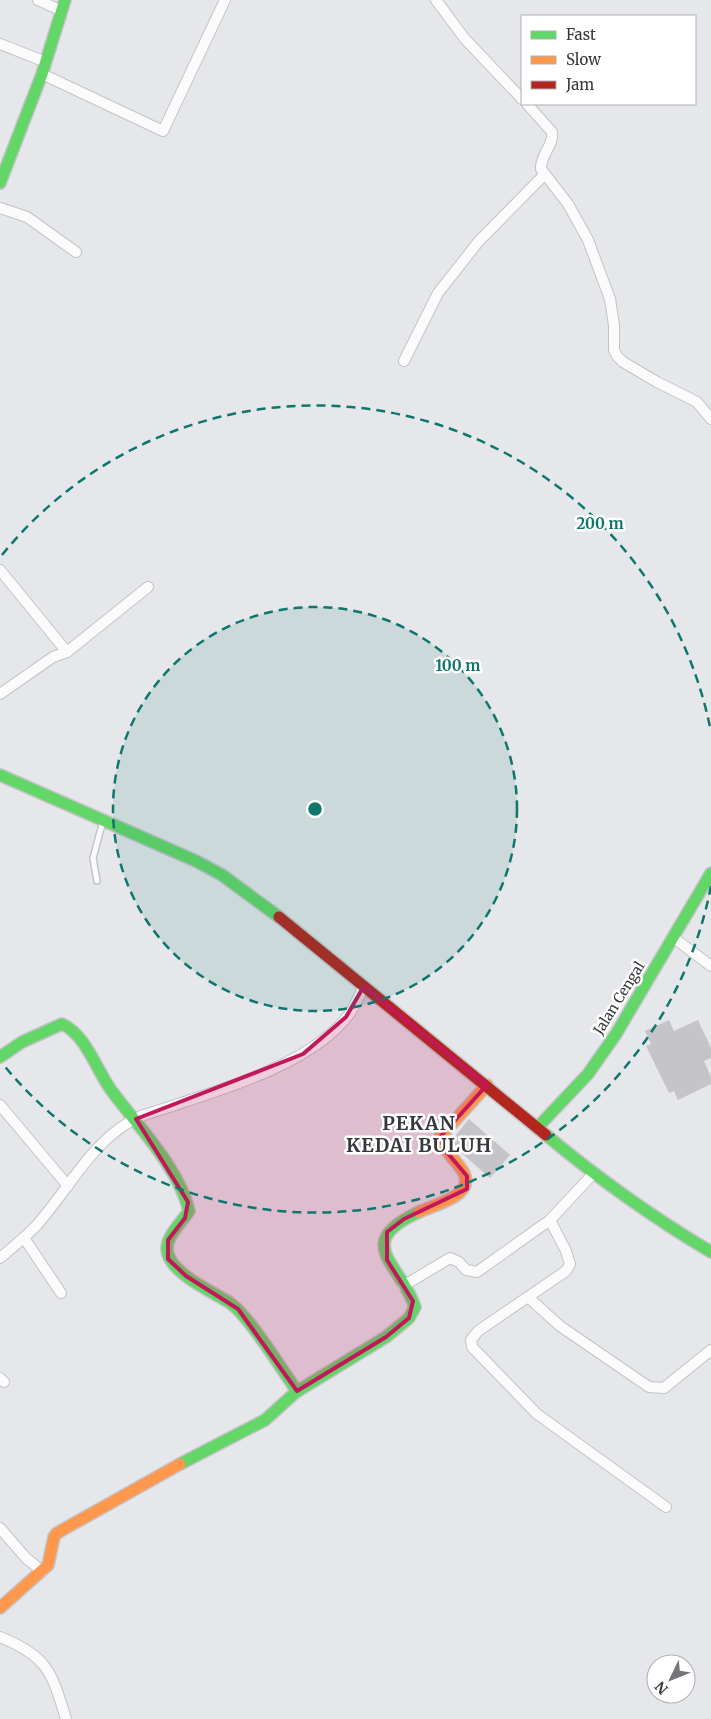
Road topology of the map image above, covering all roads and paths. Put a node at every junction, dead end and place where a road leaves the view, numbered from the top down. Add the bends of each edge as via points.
1 (38, 0) edge
2 (224, 0) edge
3 (436, 0) edge
4 (63, 6) edge
5 (0, 44) edge
6 (46, 62) junction
7 (42, 74) junction
8 (521, 98) edge
9 (528, 105) edge
10 (544, 175) junction
11 (0, 183) edge
12 (0, 208) edge
13 (76, 252) dead end
14 (404, 361) dead end
15 (711, 419) edge
16 (0, 570) edge
17 (148, 587) dead end
18 (67, 652) junction
19 (0, 694) edge
20 (0, 774) edge
21 (103, 821) junction
22 (711, 873) edge
23 (97, 882) dead end
24 (674, 938) junction
25 (711, 966) edge
26 (364, 986) junction
27 (0, 1056) edge
28 (487, 1085) junction
29 (0, 1105) edge
30 (136, 1119) junction
31 (537, 1128) junction
32 (593, 1174) junction
33 (68, 1186) junction
34 (550, 1220) junction
35 (24, 1238) junction
36 (711, 1252) edge
37 (0, 1258) edge
38 (403, 1286) junction
39 (61, 1293) dead end
40 (529, 1298) junction
41 (711, 1350) edge
42 (297, 1392) junction
43 (666, 1507) dead end
44 (0, 1528) edge
45 (42, 1571) junction
46 (0, 1608) edge
47 (0, 1637) edge
48 (66, 1719) edge

1 - 4 street
2 - 7 street via 162,131
3 - 8 street via 465,39
4 - 6 street
5 - 6 street
6 - 7 street
7 - 11 street
9 - 10 street via 552,132 553,138 540,164
10 - 14 street via 478,241 438,294
10 - 15 street via 568,204 588,240 610,299 614,350 618,356 623,362 696,402
12 - 13 street via 27,217
16 - 18 street
17 - 18 street
18 - 19 street via 53,657
20 - 21 street
21 - 23 lane via 93,858
21 - 26 street via 222,875
22 - 24 street, Jalan Cengal
24 - 25 street
24 - 31 street, Jalan Cengal via 588,1074
26 - 28 street
26 - 30 street via 346,1017 303,1054 240,1082
27 - 30 street via 55,1027 67,1025 73,1029 111,1090
28 - 31 street
28 - 38 street via 440,1137 445,1150 468,1176 467,1189 404,1219 387,1232 384,1241 387,1260
29 - 33 street
30 - 33 street via 110,1135
30 - 42 street via 186,1194 188,1202 189,1211 168,1240 168,1259 186,1276 238,1309
31 - 32 street
32 - 34 street
32 - 36 street via 657,1220
33 - 35 street
34 - 38 street via 476,1272 466,1270 450,1258
34 - 40 street via 570,1264 566,1271
35 - 37 street
35 - 39 street
38 - 42 street via 413,1301 409,1318 386,1337
40 - 41 street via 560,1326 649,1387 664,1388
40 - 43 street via 478,1331 471,1340 472,1347 537,1414
42 - 45 street via 257,1425 168,1470 57,1533 50,1559
44 - 45 street
45 - 46 street
47 - 48 street via 25,1649 46,1666 53,1676

